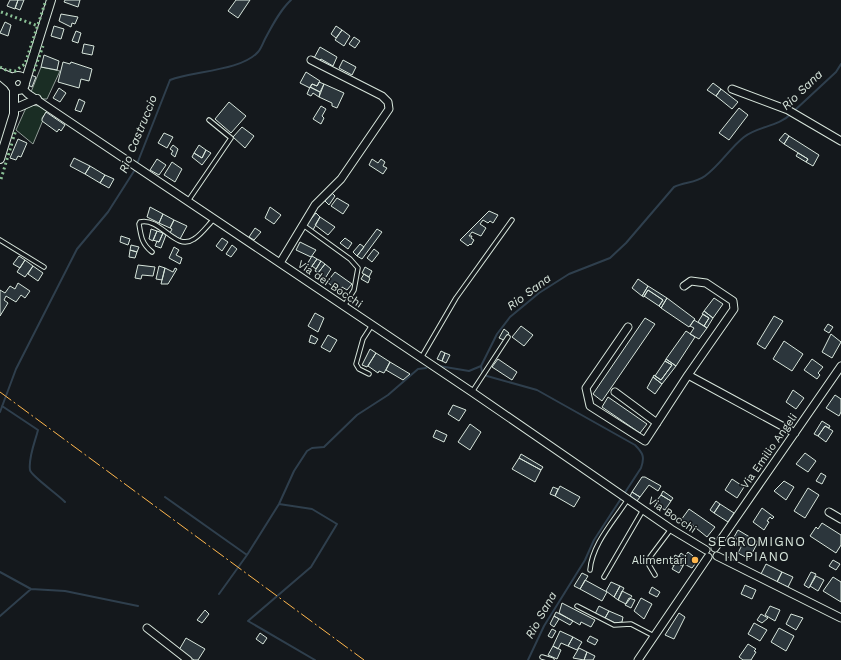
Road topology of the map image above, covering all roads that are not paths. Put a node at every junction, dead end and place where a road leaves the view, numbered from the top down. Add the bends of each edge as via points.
1 (51, 0) edge
2 (32, 60) junction
3 (311, 60) dead end
4 (0, 72) edge
5 (0, 76) edge
6 (16, 77) junction
7 (19, 88) junction
8 (732, 89) dead end
9 (36, 99) junction
10 (19, 106) junction
11 (14, 114) junction
12 (209, 120) dead end
13 (841, 141) edge
14 (0, 159) edge
15 (188, 202) junction
16 (214, 219) junction
17 (512, 220) dead end
18 (303, 225) junction
19 (0, 240) edge
20 (152, 252) dead end
21 (280, 263) junction
22 (44, 267) dead end
23 (684, 286) dead end
24 (344, 306) junction
25 (372, 325) junction
26 (628, 326) dead end
27 (508, 337) dead end
28 (421, 358) junction
29 (841, 366) edge
30 (369, 374) dead end
31 (688, 375) junction
32 (472, 392) junction
33 (615, 392) dead end
34 (657, 423) junction
35 (795, 433) junction
36 (627, 498) junction
37 (643, 510) junction
38 (829, 512) dead end
39 (841, 519) edge
40 (672, 529) junction
41 (715, 548) junction
42 (707, 553) junction
43 (717, 556) junction
44 (590, 570) dead end
45 (655, 575) dead end
46 (604, 577) dead end
47 (577, 606) dead end
48 (841, 618) edge
49 (147, 628) dead end
50 (654, 636) junction
51 (542, 657) dead end
52 (188, 660) edge
53 (552, 660) edge
54 (638, 660) edge

1 - 2 street
2 - 6 street
2 - 7 street
3 - 18 street via 382,96 390,109 341,179 315,205
4 - 6 street
5 - 7 street, Via dei Bocchi
6 - 7 street via 12,81
6 - 7 street via 24,80
7 - 9 street, Via dei Bocchi
7 - 10 street
7 - 11 street
8 - 13 street via 788,110
9 - 10 street
9 - 15 street, Via dei Bocchi
10 - 11 street
11 - 14 street
12 - 15 lane via 231,138
15 - 16 street, Via dei Bocchi
16 - 20 lane via 195,239 187,242 182,242 156,225 140,222 142,241
16 - 21 street, Via dei Bocchi
17 - 28 lane via 456,298
18 - 21 street
18 - 24 lane via 350,259 358,268 354,290
19 - 22 lane
21 - 24 street, Via dei Bocchi
23 - 31 street via 691,281 706,283 733,301 734,306
24 - 25 street, Via dei Bocchi
25 - 28 street, Via dei Bocchi
25 - 30 lane via 363,339 356,364 359,369
26 - 34 street via 586,388 590,406 645,441
27 - 32 lane
28 - 32 street, Via dei Bocchi
29 - 35 street, Via Emilio Angeli
31 - 34 street
31 - 35 street
32 - 36 street, Via dei Bocchi
33 - 34 street
35 - 41 street, Via Emilio Angeli
36 - 37 street, Via Bocchi
36 - 44 lane via 600,541 591,560
37 - 40 street, Via Bocchi
37 - 46 lane
38 - 39 street
40 - 42 street, Via Bocchi
40 - 45 lane via 650,557 649,565
41 - 42 street via 709,547
41 - 43 street
42 - 43 street via 711,559
42 - 50 street
43 - 48 street
47 - 50 lane via 614,625 631,624
49 - 52 street
50 - 54 street
51 - 53 lane

